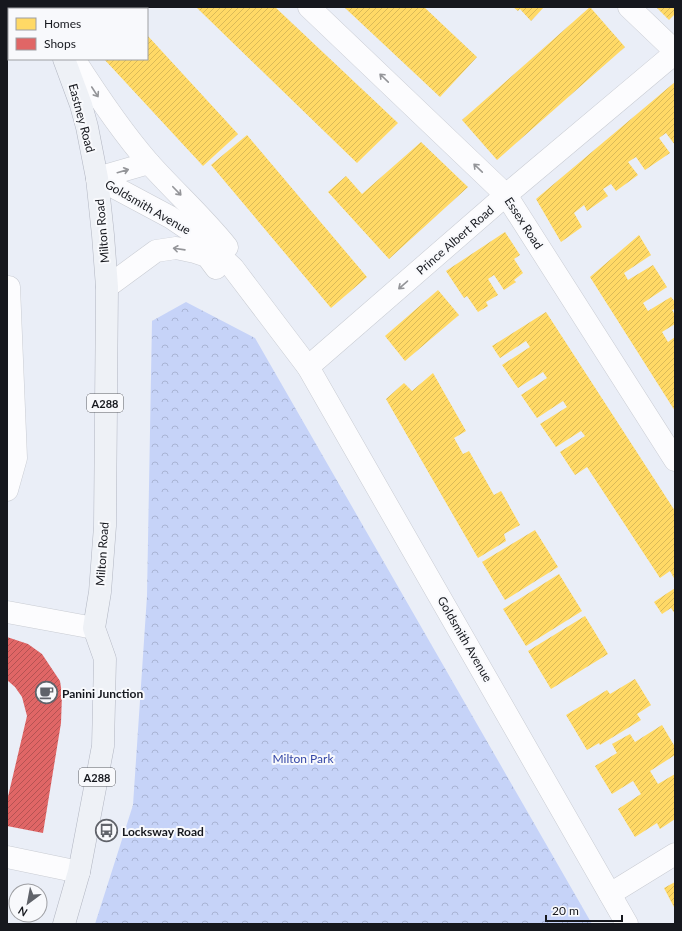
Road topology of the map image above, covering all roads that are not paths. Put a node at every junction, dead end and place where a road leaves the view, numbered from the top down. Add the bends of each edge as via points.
1 (309, 7) edge
2 (629, 7) edge
3 (675, 52) edge
4 (64, 60) edge
5 (75, 60) edge
6 (149, 163) junction
7 (97, 178) junction
8 (506, 195) junction
9 (9, 287) dead end
10 (107, 287) junction
11 (304, 361) junction
12 (675, 460) edge
13 (7, 490) edge
14 (7, 612) edge
15 (94, 628) junction
16 (675, 854) edge
17 (7, 857) edge
18 (79, 872) junction
19 (610, 894) junction
20 (64, 924) edge
21 (627, 924) edge

8 -> 1 main road, Essex Road
2 - 3 main road
3 - 8 main road, Prince Albert Road
4 - 7 main road, Eastney Road / A288 via 81,105
5 -> 6 main road via 113,118
7 -> 6 main road, Goldsmith Avenue
6 -> 11 main road, Goldsmith Avenue via 212,228 280,314
7 - 10 main road, Milton Road / A288
7 - 11 main road, Goldsmith Avenue via 170,217 201,238 233,268
8 -> 11 main road, Prince Albert Road
8 - 12 main road, Essex Road
9 - 13 main road via 16,458
11 -> 10 main road via 260,319 207,256 176,248 156,251
10 - 15 main road, Milton Road / A288 via 105,526 100,592
11 - 19 main road, Goldsmith Avenue
14 - 15 main road
15 - 18 main road, Milton Road / A288 via 105,658 103,746
16 - 19 main road
17 - 18 main road
18 - 20 main road, Milton Road / A288
19 - 21 main road, Goldsmith Avenue

